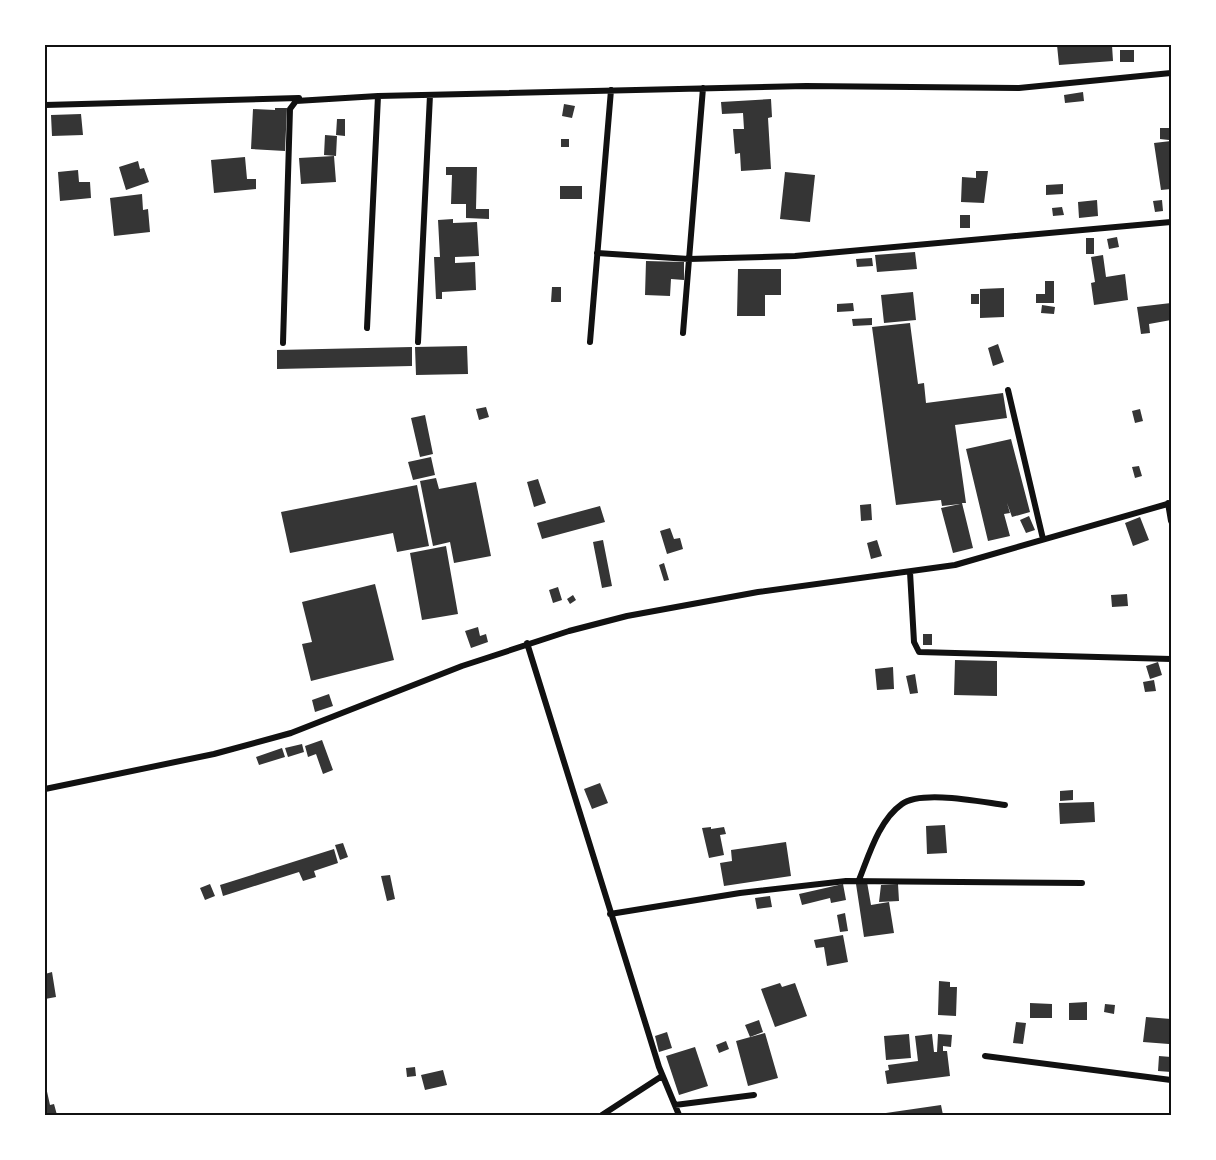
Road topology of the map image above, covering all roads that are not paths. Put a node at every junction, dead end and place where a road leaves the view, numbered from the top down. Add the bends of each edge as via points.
1 (1171, 73) edge
2 (703, 88) junction
3 (611, 90) junction
4 (430, 95) junction
5 (378, 96) junction
6 (305, 98) junction
7 (45, 105) edge
8 (1171, 222) edge
9 (597, 253) junction
10 (689, 259) junction
11 (367, 328) dead end
12 (683, 333) dead end
13 (418, 342) dead end
14 (590, 342) dead end
15 (283, 343) dead end
16 (1008, 390) dead end
17 (1170, 503) edge
18 (1171, 521) edge
19 (1043, 539) junction
20 (910, 573) junction
21 (528, 643) junction
22 (1171, 658) edge
23 (45, 789) edge
24 (1005, 805) dead end
25 (859, 880) junction
26 (1082, 883) dead end
27 (610, 914) junction
28 (985, 1056) dead end
29 (662, 1076) junction
30 (1171, 1080) edge
31 (754, 1095) dead end
32 (675, 1105) junction
33 (602, 1115) edge
34 (680, 1115) edge

1 - 2 street via 1019,88
2 - 3 street
2 - 10 street
3 - 4 street
3 - 9 street
4 - 5 street
4 - 13 street
5 - 6 street
5 - 11 street
6 - 7 street
6 - 15 street via 290,109
8 - 10 street via 795,256
9 - 10 street
9 - 14 street
10 - 12 street
16 - 19 street
17 - 18 street
17 - 19 street
19 - 20 street via 955,565
20 - 21 street via 758,592 627,616
20 - 22 street via 914,642 919,652
21 - 23 street via 281,736
21 - 27 street
24 - 25 street via 923,799 902,804 877,836
25 - 26 street
25 - 27 street via 740,892
27 - 29 street
28 - 30 street
29 - 32 street
29 - 33 street
31 - 32 street
32 - 34 street

